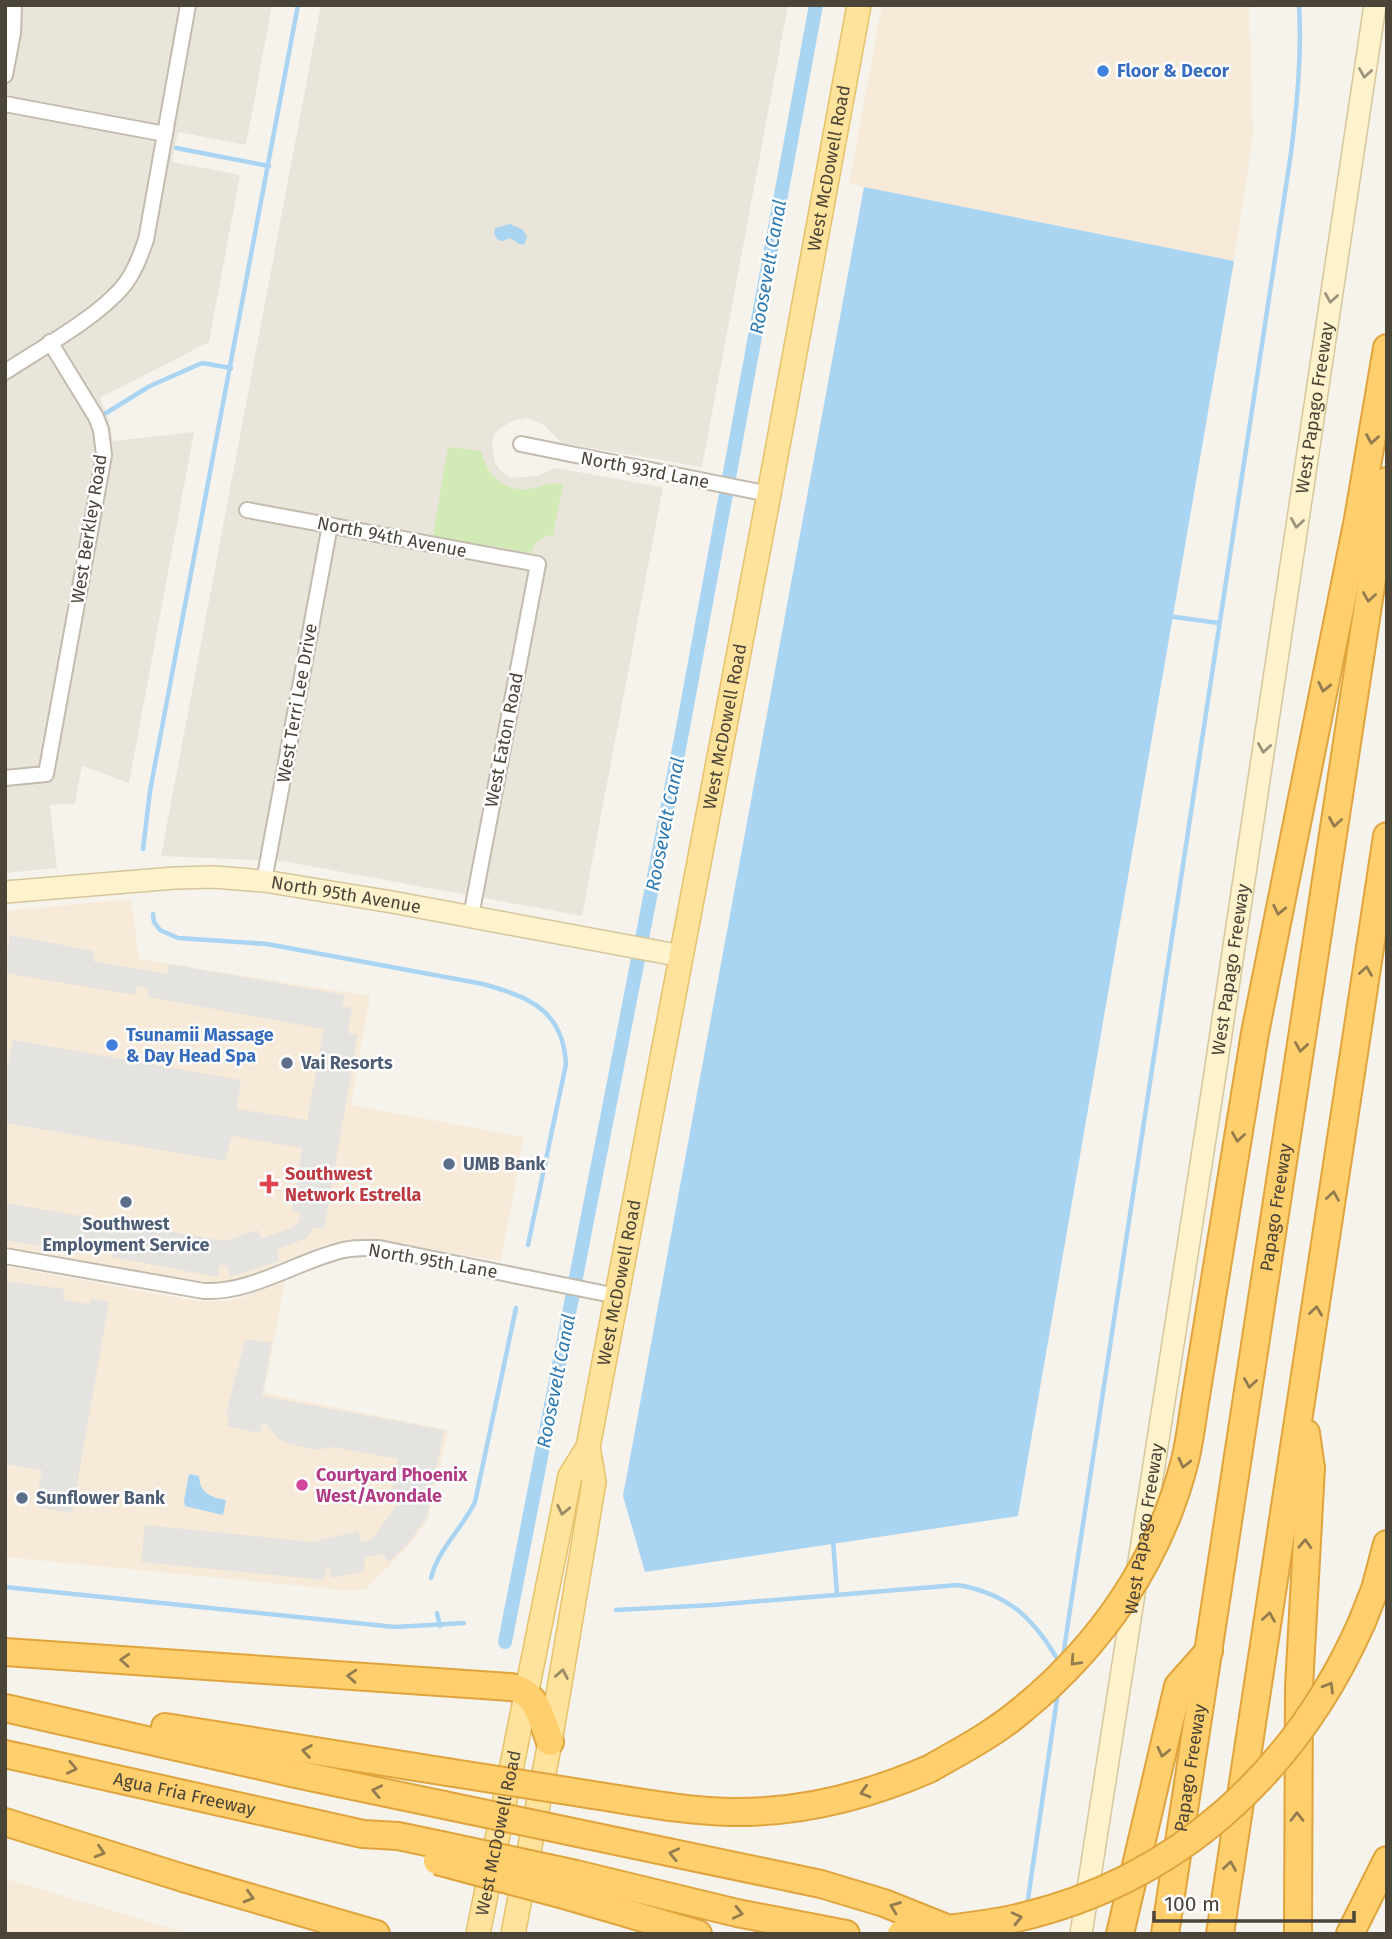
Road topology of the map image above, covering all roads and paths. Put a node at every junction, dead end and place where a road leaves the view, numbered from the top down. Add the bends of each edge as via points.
1 (14, 5) edge
2 (188, 5) edge
3 (859, 5) edge
4 (1375, 5) edge
5 (5, 75) edge
6 (5, 104) edge
7 (165, 134) junction
8 (50, 342) junction
9 (1387, 348) edge
10 (5, 372) edge
11 (521, 444) dead end
12 (1387, 481) edge
13 (769, 494) junction
14 (247, 510) dead end
15 (330, 525) junction
16 (538, 564) joint
17 (5, 778) edge
18 (1387, 836) edge
19 (264, 881) junction
20 (5, 892) edge
21 (471, 916) junction
22 (682, 956) junction
23 (5, 1256) edge
24 (617, 1296) junction
25 (1302, 1403) junction
26 (588, 1447) junction
27 (1387, 1544) edge
28 (1209, 1651) junction
29 (5, 1652) edge
30 (526, 1692) junction
31 (5, 1699) edge
32 (5, 1708) edge
33 (550, 1742) junction
34 (5, 1754) edge
35 (5, 1822) edge
36 (1387, 1860) edge
37 (573, 1885) junction
38 (376, 1934) edge
39 (478, 1934) edge
40 (513, 1934) edge
41 (698, 1934) edge
42 (846, 1934) edge
43 (901, 1934) edge
44 (958, 1934) edge
45 (1081, 1934) edge
46 (1121, 1934) edge
47 (1165, 1934) edge
48 (1220, 1934) edge
49 (1298, 1934) edge
50 (1350, 1934) edge

1 - 5 street
2 - 7 street
3 - 13 main road, West McDowell Road
4 -> 45 main road, West Papago Freeway
6 - 7 street
7 - 8 street via 138,263 101,309
8 - 10 street
8 - 17 street, West Berkley Road via 96,417 104,455 46,774
9 -> 31 highway, bridge via 1355,532 1262,992 1185,1462 1139,1574 1075,1661 1022,1711 929,1769 857,1795 765,1811 678,1808
11 - 13 street, North 93rd Lane
12 -> 28 highway, Papago Freeway
13 - 22 main road, West McDowell Road
14 - 15 street, North 94th Avenue
15 - 16 street, North 94th Avenue
15 - 19 street, West Terri Lee Drive
16 - 21 street, West Eaton Road
25 -> 18 highway
19 - 20 main road, North 95th Avenue via 194,877
19 - 21 main road, North 95th Avenue
21 - 22 main road, North 95th Avenue
22 - 24 main road, West McDowell Road
23 - 24 street, North 95th Lane via 219,1292 337,1251 379,1248
24 - 26 main road, West McDowell Road
48 -> 25 highway
49 -> 25 highway via 1299,1687 1311,1468
26 -> 30 main road, West McDowell Road via 570,1476
33 -> 26 main road, West McDowell Road via 594,1482
43 -> 27 highway, bridge via 968,1927 1042,1911 1124,1880 1187,1843 1244,1796 1305,1725 1362,1622
28 -> 46 highway via 1178,1686
28 - 47 highway, Papago Freeway
30 -> 29 highway via 511,1687
30 - 33 highway
30 - 39 main road, West McDowell Road
44 -> 32 highway, bridge via 884,1903 821,1884
33 - 40 main road, West McDowell Road
34 -> 37 highway, Agua Fria Freeway, bridge via 363,1834 395,1849 439,1853
35 -> 38 highway
36 - 50 highway
37 - 41 highway
37 -> 42 highway

